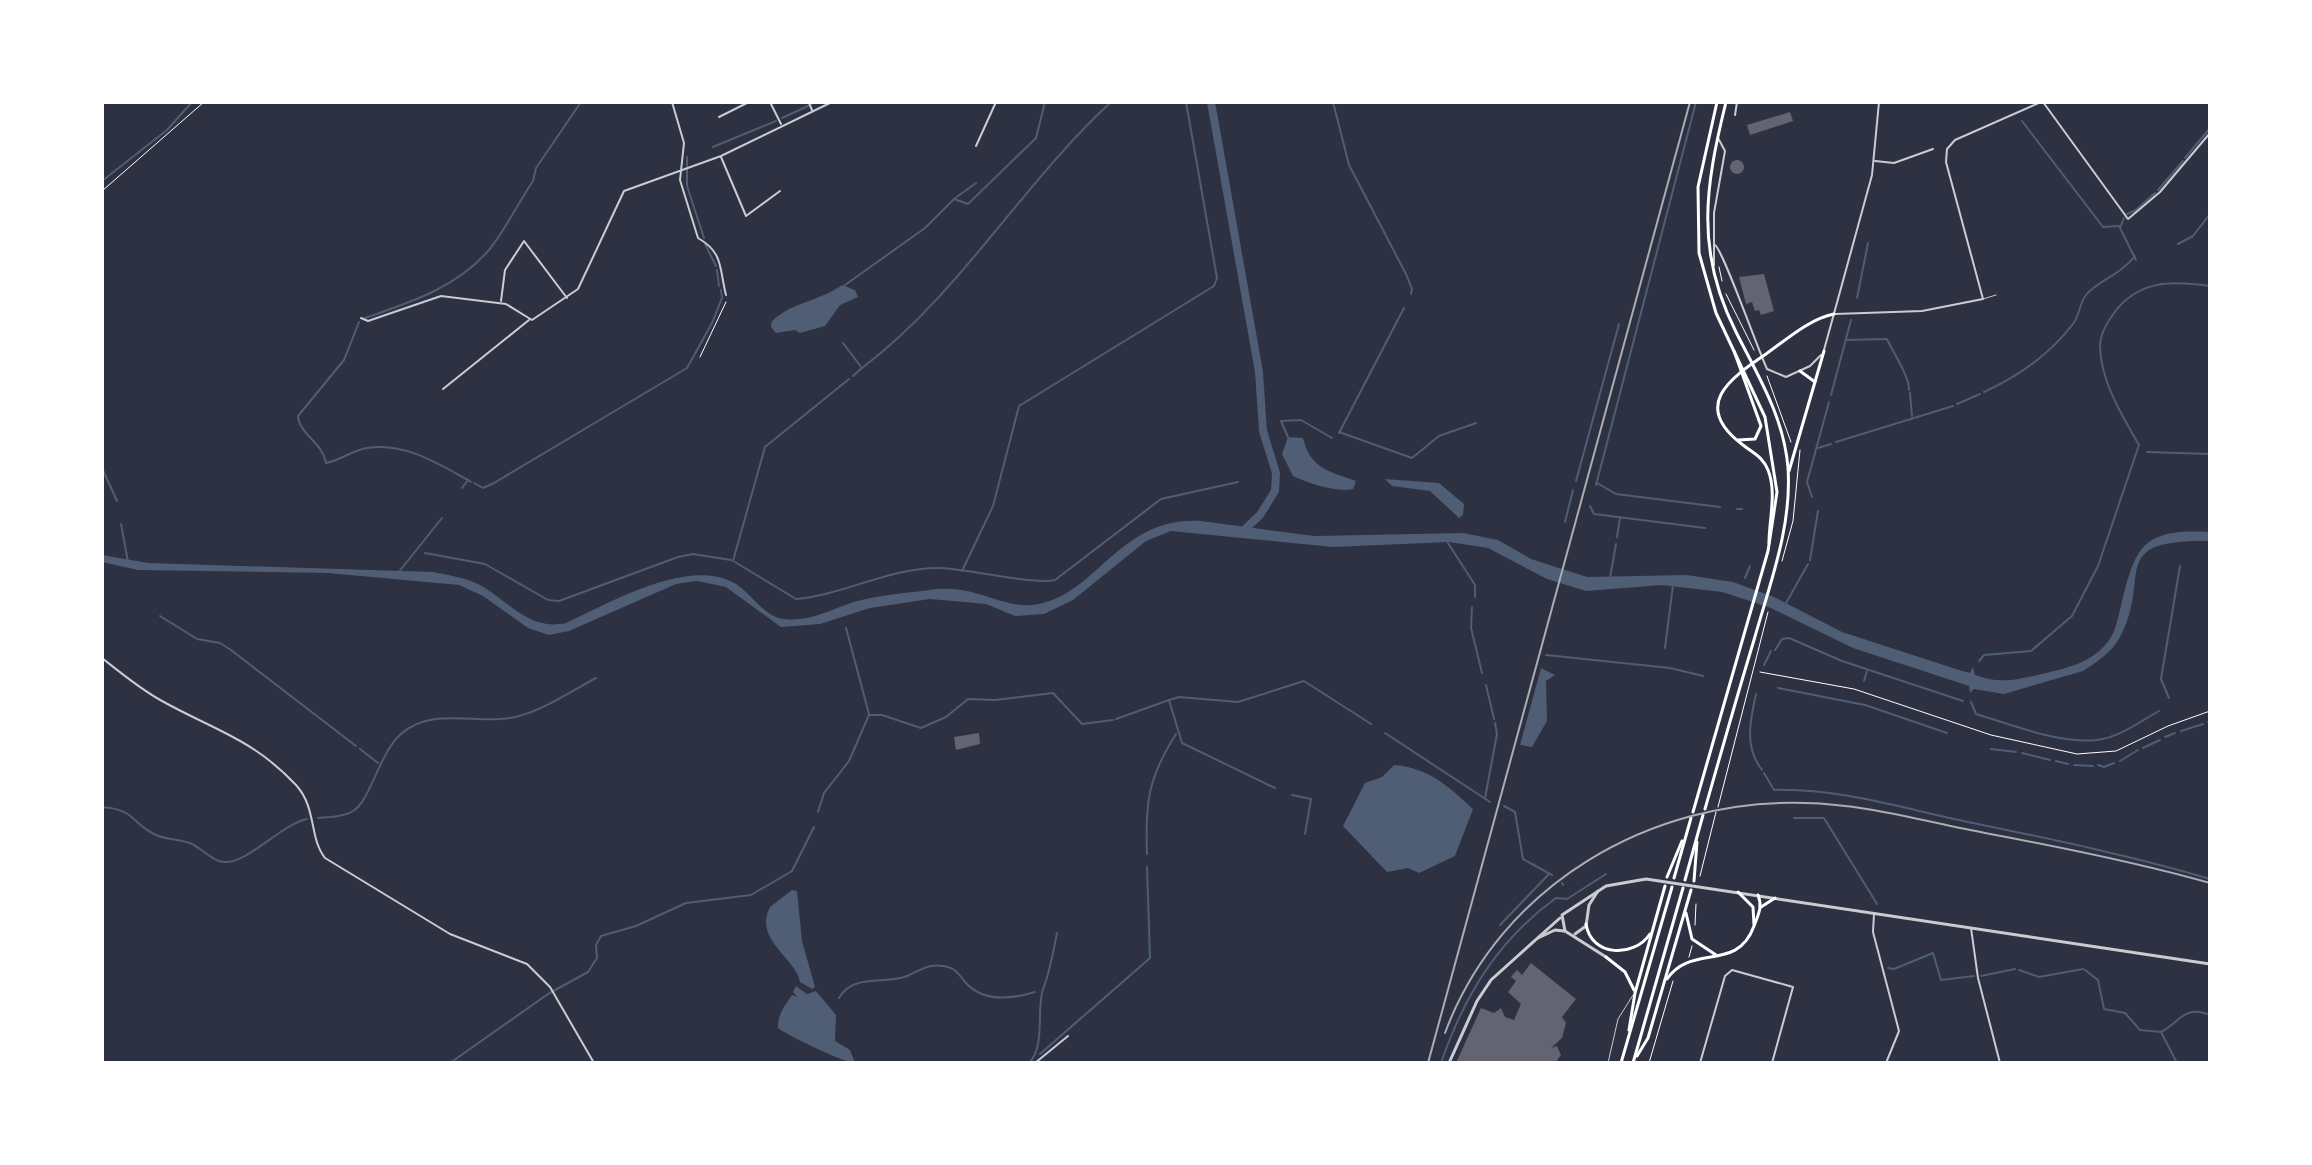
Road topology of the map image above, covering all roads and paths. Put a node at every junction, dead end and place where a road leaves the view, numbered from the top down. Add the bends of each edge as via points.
1 (204, 102) edge
2 (672, 102) edge
3 (749, 102) edge
4 (770, 102) edge
5 (830, 102) edge
6 (996, 102) edge
7 (1717, 102) edge
8 (1726, 102) edge
9 (1737, 102) edge
10 (1879, 102) edge
11 (2042, 102) edge
12 (809, 103) edge
13 (812, 111) junction
14 (1735, 115) dead end
15 (719, 117) dead end
16 (781, 125) junction
17 (2210, 133) edge
18 (1717, 137) junction
19 (976, 146) dead end
20 (1933, 149) dead end
21 (721, 156) junction
22 (1874, 161) junction
23 (681, 171) junction
24 (102, 191) edge
25 (780, 191) dead end
26 (1715, 245) junction
27 (1718, 261) dead end
28 (1713, 275) junction
29 (726, 295) joint
30 (1996, 295) dead end
31 (567, 298) junction
32 (1983, 299) junction
33 (501, 302) junction
34 (1834, 314) junction
35 (361, 318) dead end
36 (1820, 318) junction
37 (530, 320) junction
38 (1830, 327) junction
39 (1733, 347) junction
40 (1824, 351) junction
41 (1757, 354) dead end
42 (700, 357) dead end
43 (1764, 370) dead end
44 (1800, 371) junction
45 (1815, 382) junction
46 (443, 389) dead end
47 (1736, 439) junction
48 (1793, 448) dead end
49 (1801, 450) dead end
50 (1788, 475) junction
51 (1768, 552) junction
52 (1781, 557) junction
53 (1759, 645) dead end
54 (102, 658) edge
55 (1760, 672) dead end
56 (2210, 711) edge
57 (1718, 807) dead end
58 (1705, 809) dead end
59 (1693, 812) dead end
60 (1716, 812) dead end
61 (1703, 815) dead end
62 (1691, 818) dead end
63 (1686, 834) junction
64 (1697, 838) junction
65 (1667, 877) dead end
66 (1674, 878) dead end
67 (1685, 880) dead end
68 (1696, 882) joint
69 (1665, 886) dead end
70 (1672, 887) dead end
71 (1683, 888) dead end
72 (1601, 889) junction
73 (1691, 890) dead end
74 (1738, 892) junction
75 (1758, 895) junction
76 (1775, 898) junction
77 (1696, 904) dead end
78 (1571, 909) junction
79 (1759, 910) junction
80 (1686, 911) junction
81 (1875, 913) junction
82 (1562, 915) junction
83 (1586, 921) junction
84 (1754, 926) junction
85 (1971, 927) junction
86 (1695, 929) dead end
87 (1652, 931) junction
88 (1567, 932) junction
89 (1572, 934) junction
90 (1534, 940) junction
91 (1693, 943) dead end
92 (1716, 955) junction
93 (1606, 957) joint
94 (1689, 959) dead end
95 (2210, 964) edge
96 (1676, 977) dead end
97 (1665, 982) junction
98 (1635, 993) junction
99 (1068, 1036) dead end
100 (1629, 1038) junction
101 (1634, 1061) edge
102 (1037, 1062) edge
103 (594, 1063) edge
104 (1449, 1063) edge
105 (1608, 1063) edge
106 (1621, 1063) edge
107 (1649, 1063) edge
108 (1700, 1063) edge
109 (1772, 1063) edge
110 (1886, 1063) edge
111 (2000, 1063) edge

1 - 24 path
2 - 23 street via 684,143
3 - 15 street
4 - 16 street
5 - 13 street
6 - 19 street
7 - 39 main road via 1700,176 1697,231 1708,290
8 - 18 main road
9 - 14 street
10 - 22 street
11 - 17 street via 2128,219 2160,192
11 - 32 street via 1951,144 1946,162
12 - 13 street
13 - 16 street
16 - 21 street
18 - 26 street via 1725,151 1716,197
18 - 28 main road via 1706,210
20 - 22 street via 1894,163
21 - 23 street
21 - 25 street via 746,216
22 - 34 street
23 - 29 street via 698,238 718,255
23 - 31 street via 622,193 581,284
26 - 28 street
26 - 44 street via 1722,250 1767,369 1783,377
27 - 41 path via 1727,298
28 - 50 main road via 1776,415
29 - 42 path
30 - 32 lane
31 - 33 street via 524,241 505,270
31 - 37 street
32 - 34 street via 1922,311
33 - 35 street via 441,296 368,321
33 - 37 street
34 - 36 main road
34 - 38 street
36 - 38 street
36 - 47 main road via 1728,381 1718,411 1722,425
37 - 46 street
38 - 40 street
39 - 47 main road via 1761,426 1752,441
39 - 51 main road via 1757,394 1774,456 1777,492
40 - 44 street
40 - 45 main road
43 - 48 path
44 - 45 main road
45 - 50 main road
47 - 51 main road via 1761,458 1769,473
49 - 52 path via 1793,521
50 - 52 main road
51 - 59 main road
52 - 58 main road
53 - 57 path
54 - 103 street via 163,701 263,753 305,798 325,858 450,934 524,961 555,994
55 - 56 path via 1861,691 1991,735 2077,754 2116,751
60 - 68 path
61 - 64 main road
62 - 63 main road
63 - 65 main road
63 - 66 main road
64 - 67 main road
64 - 68 main road
69 - 87 main road
70 - 100 main road
71 - 101 main road
72 - 74 street via 1639,879
72 - 78 street
72 - 83 street via 1590,902
73 - 80 main road
74 - 75 street
74 - 84 main road via 1753,907
75 - 76 street
75 - 79 main road
76 - 79 main road
76 - 81 street
77 - 86 path
78 - 82 street
78 - 83 street via 1581,911
79 - 84 main road
80 - 92 main road via 1692,939
80 - 97 main road
81 - 85 street
81 - 110 street via 1873,932 1899,1031
82 - 88 street
82 - 90 street
83 - 87 main road via 1598,944 1616,952 1639,946
83 - 89 street via 1581,932
84 - 92 main road via 1740,949
85 - 95 street
85 - 111 street
87 - 98 main road
88 - 89 street
88 - 90 street via 1555,930
89 - 93 street
90 - 104 street via 1485,988
91 - 94 path
92 - 97 main road via 1683,964
93 - 98 main road via 1625,972
96 - 107 path
97 - 101 main road via 1648,1038
98 - 100 main road
98 - 105 lane via 1618,1019
99 - 102 street
100 - 106 main road
108 - 109 street via 1725,976 1732,970 1793,987

